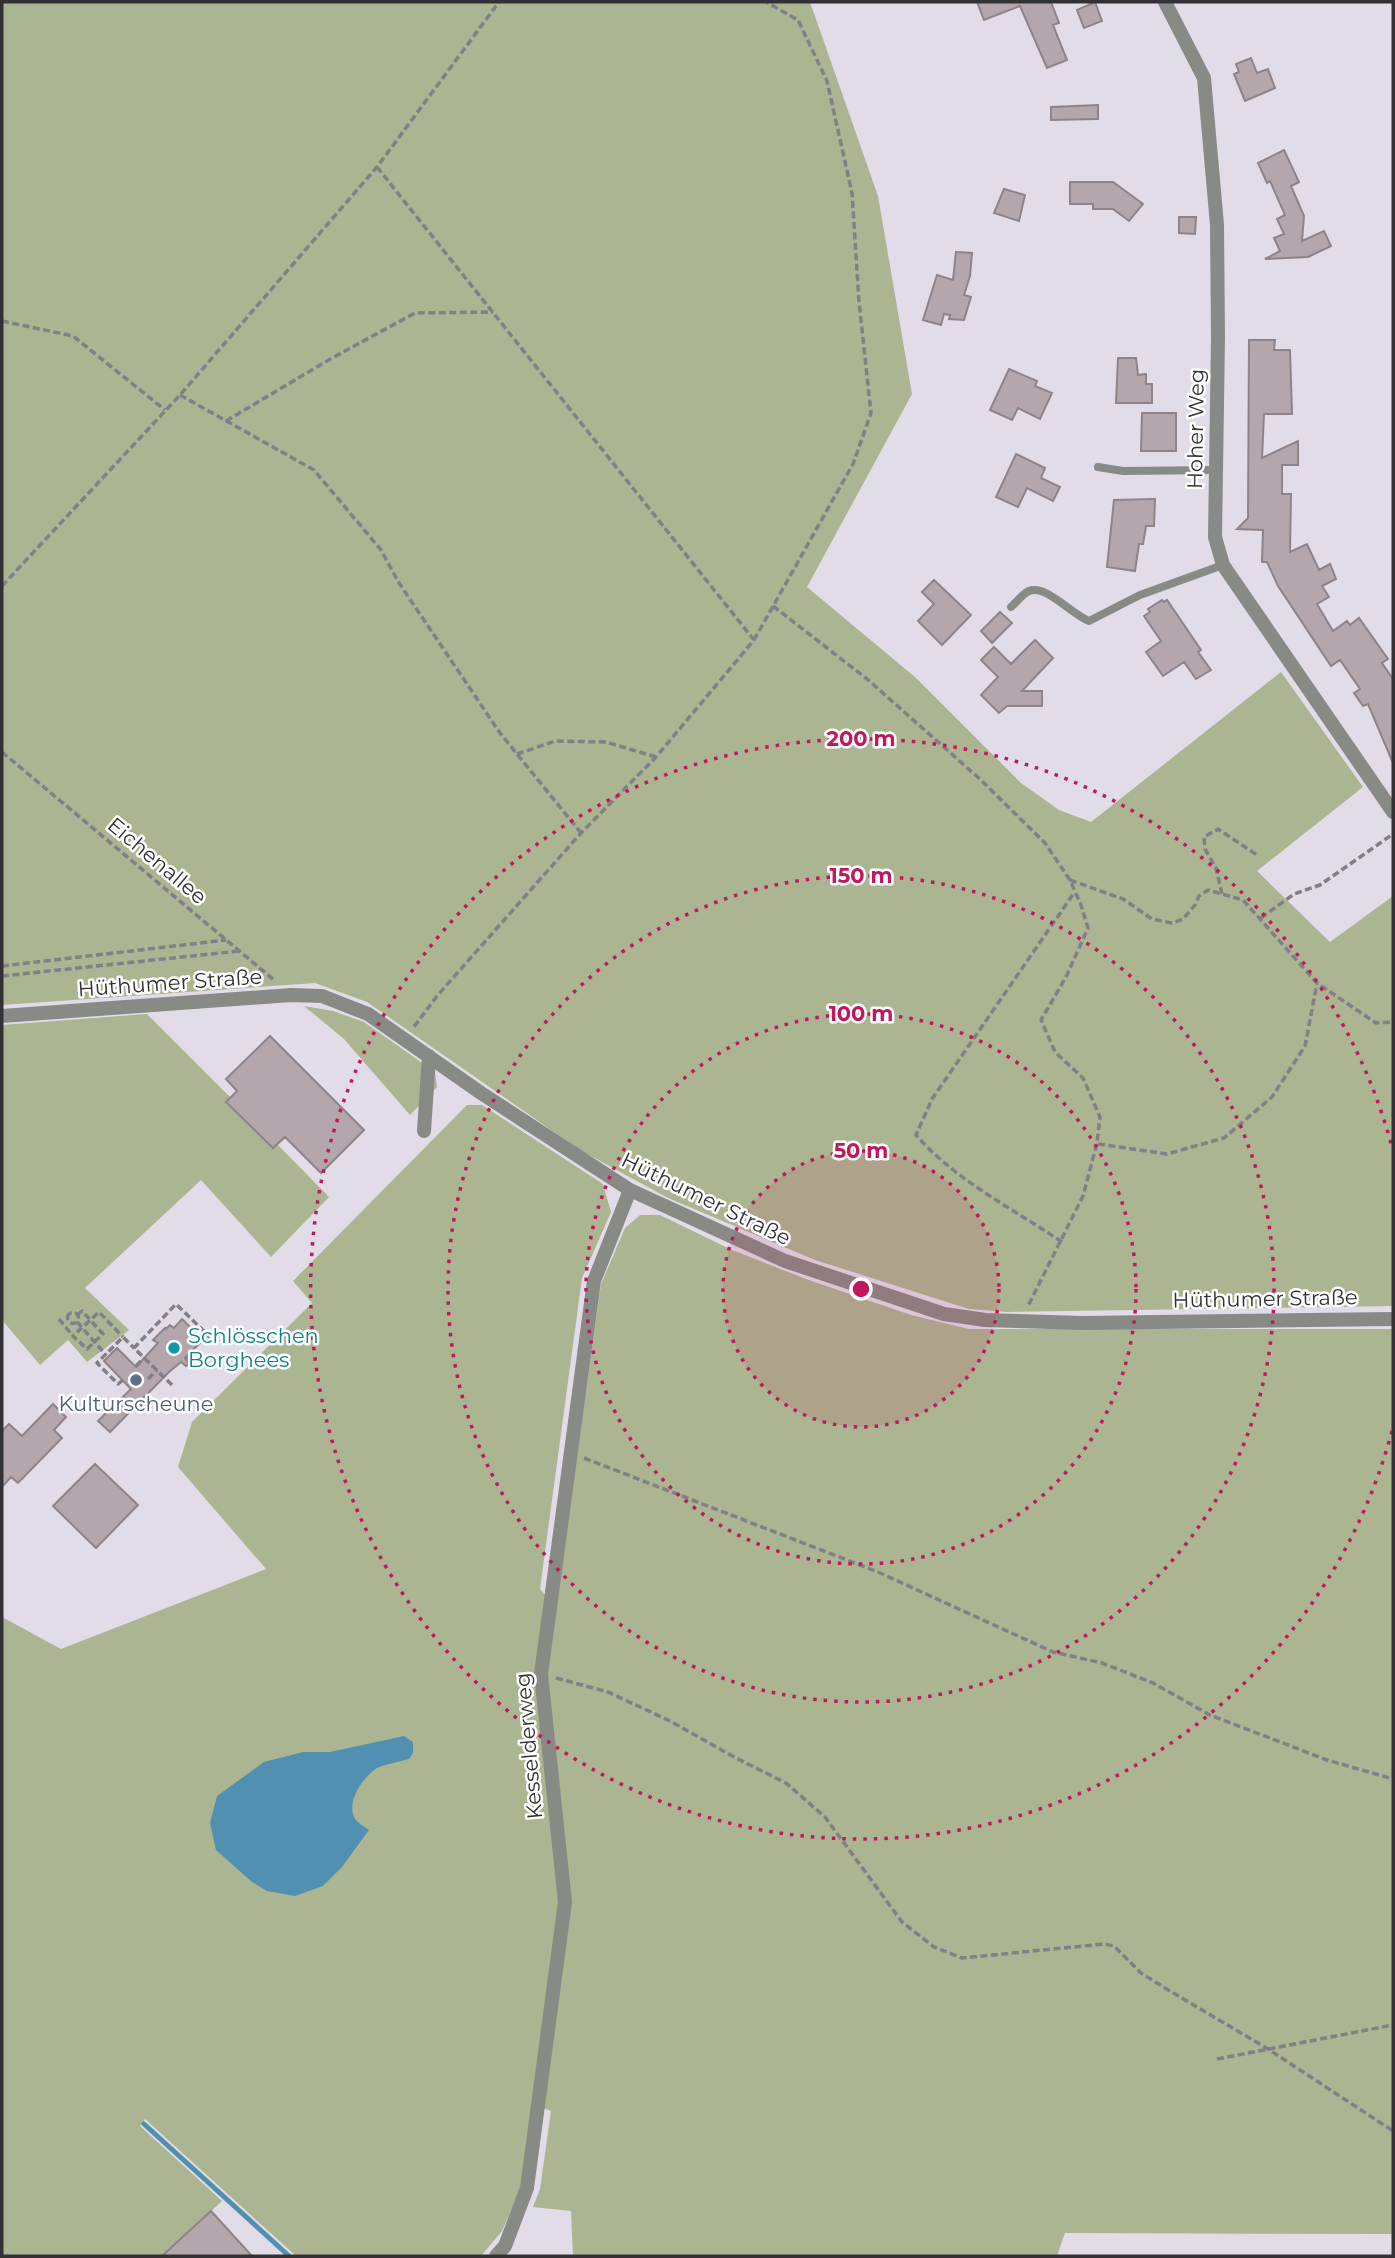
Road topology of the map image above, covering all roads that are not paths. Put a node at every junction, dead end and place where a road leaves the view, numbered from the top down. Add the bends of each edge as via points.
1 (1165, 2) edge
2 (1098, 467) dead end
3 (1216, 470) junction
4 (1223, 565) junction
5 (1011, 607) dead end
6 (1393, 812) edge
7 (2, 1016) edge
8 (429, 1056) junction
9 (424, 1131) dead end
10 (630, 1190) junction
11 (1393, 1319) edge
12 (496, 2256) edge

1 - 3 street, Hoher Weg via 1203,78 1217,225
2 - 3 lane
3 - 4 street, Hoher Weg via 1215,537
4 - 5 lane via 1140,595 1089,621 1035,590 1026,592
4 - 6 street, Hoher Weg
7 - 8 street, Hüthumer Straße via 322,996 368,1014
8 - 9 street
8 - 10 street, Hüthumer Straße
10 - 11 street, Hüthumer Straße via 785,1261 944,1314 1083,1323
10 - 12 street, Kesselderweg via 594,1281 541,1674 565,1902 527,2188 505,2246

